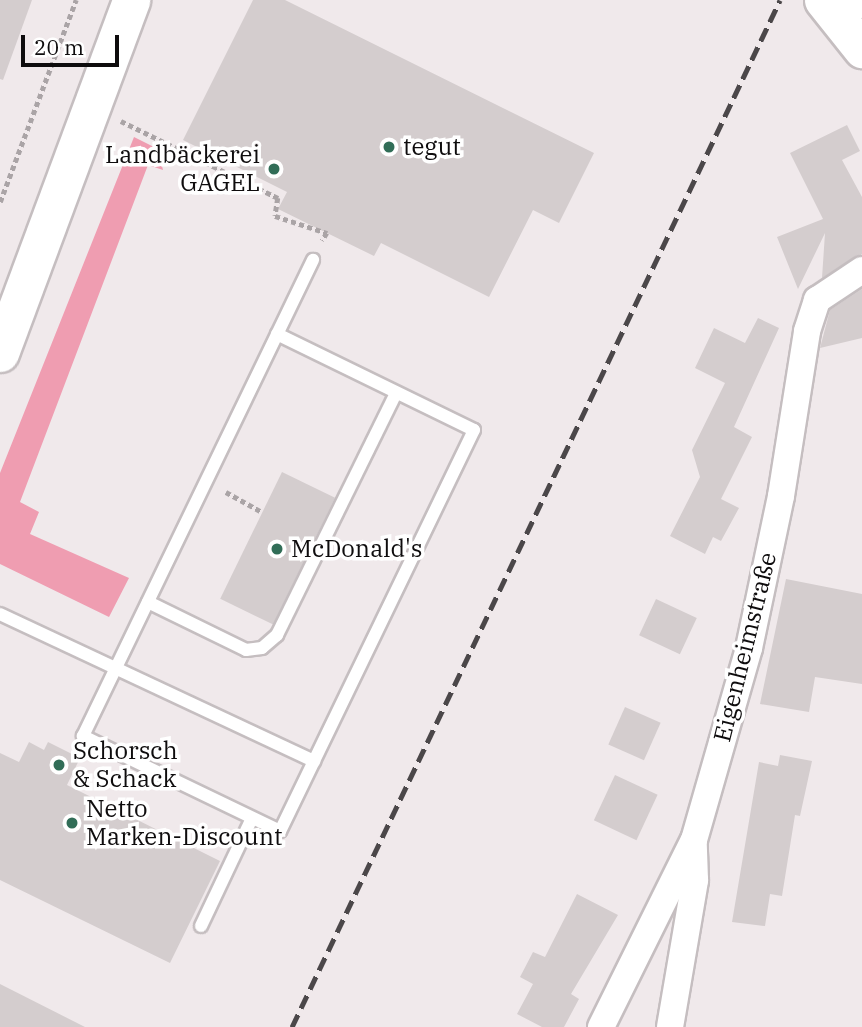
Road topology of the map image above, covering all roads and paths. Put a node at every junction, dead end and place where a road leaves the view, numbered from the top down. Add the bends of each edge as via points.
1 (76, 0) edge
2 (127, 3) edge
3 (842, 7) edge
4 (862, 49) edge
5 (91, 107) junction
6 (0, 202) edge
7 (327, 233) dead end
8 (313, 260) dead end
9 (862, 270) edge
10 (277, 334) junction
11 (0, 353) edge
12 (396, 393) junction
13 (206, 482) junction
14 (262, 512) dead end
15 (148, 602) junction
16 (0, 614) edge
17 (116, 668) junction
18 (314, 761) junction
19 (252, 818) junction
20 (694, 840) junction
21 (201, 926) dead end
22 (601, 1027) edge
23 (670, 1027) edge

1 - 6 path
2 - 5 street
3 - 4 street
5 - 7 path via 278,198 275,216
5 - 11 street
8 - 10 lane
9 - 20 street, Eigenheimstraße via 817,300 807,331 754,622
10 - 12 lane
10 - 13 lane
12 - 15 lane via 278,635 262,648 246,650
12 - 18 lane via 474,430
13 - 14 path
13 - 15 lane
15 - 17 lane
16 - 17 lane
17 - 18 lane
17 - 19 lane via 83,736
18 - 19 lane via 280,831
19 - 21 lane
20 - 22 street, Eigenheimstraße
20 - 23 street via 695,880

